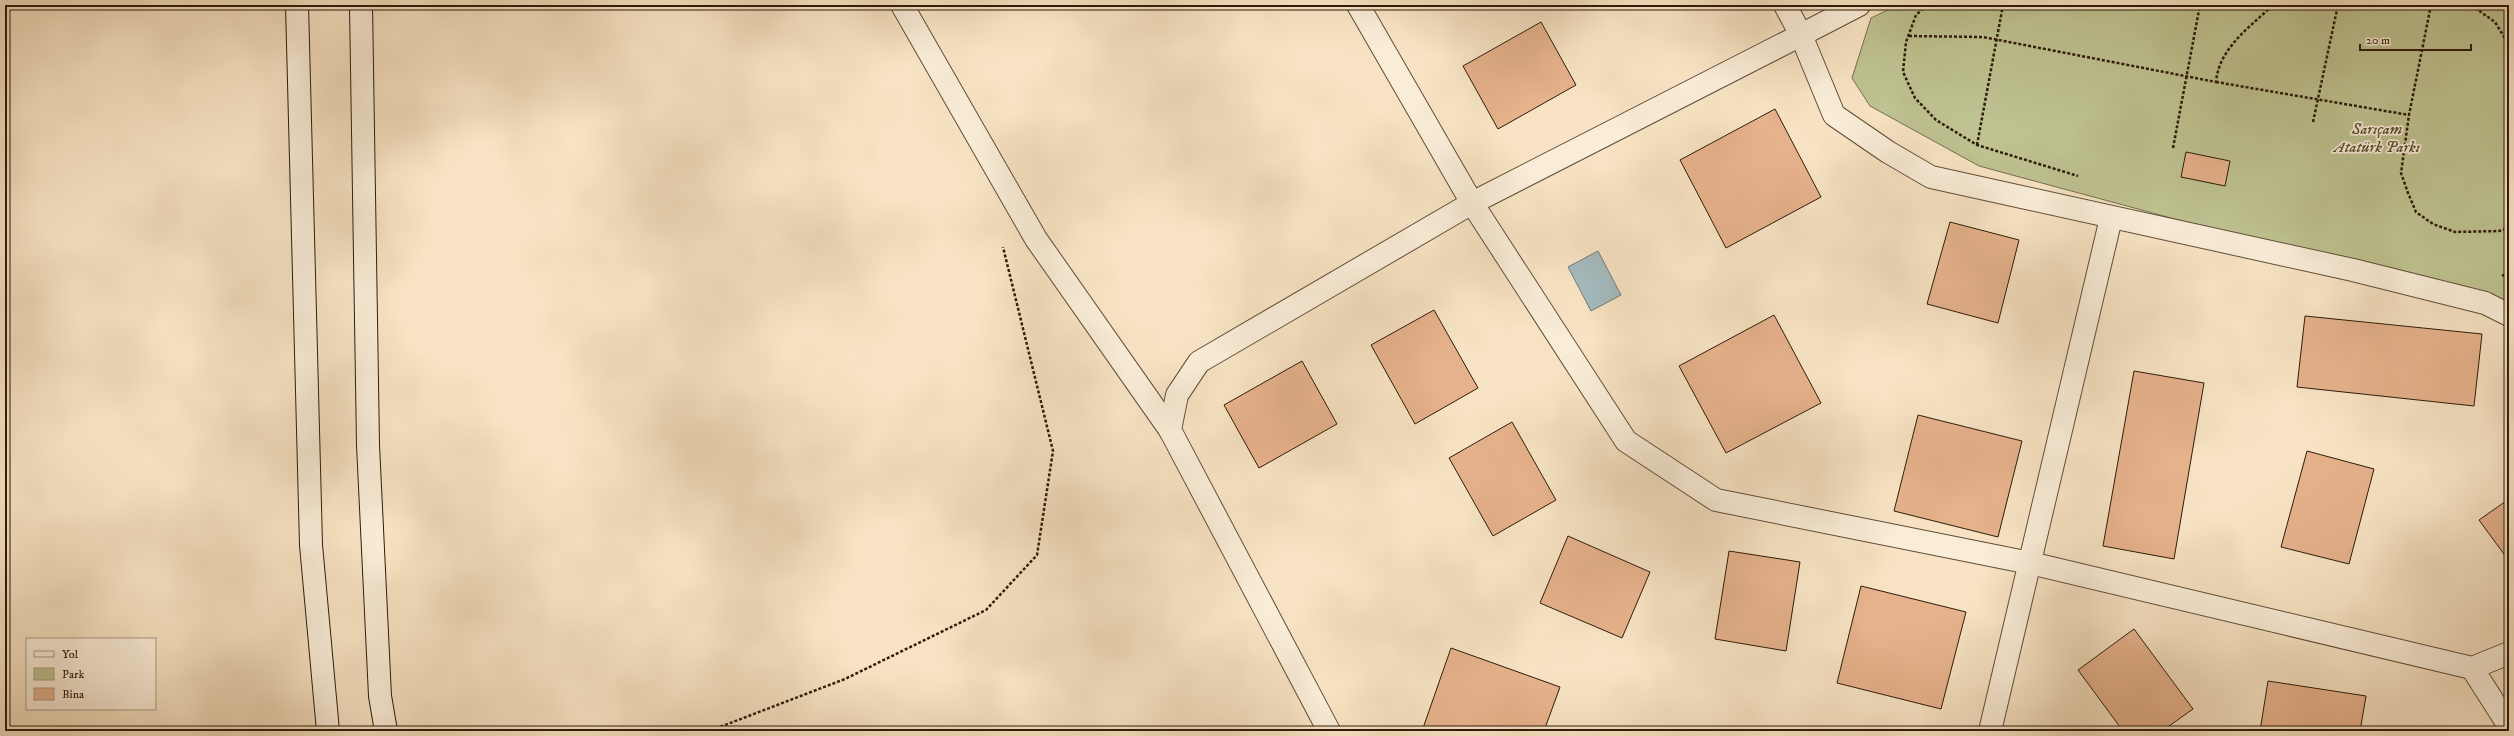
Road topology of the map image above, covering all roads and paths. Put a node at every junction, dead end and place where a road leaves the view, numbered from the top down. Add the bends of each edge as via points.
1 (296, 5) edge
2 (361, 5) edge
3 (902, 5) edge
4 (1358, 5) edge
5 (1785, 5) edge
6 (1859, 5) edge
7 (1927, 5) edge
8 (2003, 5) edge
9 (2200, 5) edge
10 (2273, 5) edge
11 (2338, 5) edge
12 (2431, 5) edge
13 (2471, 5) edge
14 (1801, 35) junction
15 (1909, 36) junction
16 (1996, 39) junction
17 (2509, 45) edge
18 (2187, 76) junction
19 (2216, 82) junction
20 (2318, 99) junction
21 (2409, 114) junction
22 (2313, 122) dead end
23 (1977, 145) junction
24 (2173, 148) dead end
25 (2080, 176) dead end
26 (1472, 203) junction
27 (2111, 218) junction
28 (2509, 228) edge
29 (1003, 245) dead end
30 (2494, 273) dead end
31 (2509, 277) edge
32 (2509, 315) edge
33 (1170, 430) junction
34 (2030, 563) junction
35 (2509, 653) edge
36 (2472, 668) junction
37 (2509, 726) edge
38 (386, 730) edge
39 (328, 731) edge
40 (1329, 731) edge
41 (1990, 731) edge

1 - 39 street via 311,545
2 - 38 street via 368,445 380,696
3 - 33 street via 1036,240
4 - 26 street
5 - 14 street
6 - 14 street
7 - 15 path via 1916,15
8 - 16 path
9 - 18 path
10 - 19 path via 2229,47 2217,67
11 - 20 path
12 - 21 path
13 - 17 path via 2495,22
14 - 26 street
14 - 27 street via 1834,115 1888,152 1931,177
15 - 16 path
15 - 23 path via 1903,72 1915,98 1936,120
16 - 18 path
16 - 23 path
18 - 19 path
18 - 24 path
19 - 20 path
20 - 21 path
20 - 22 path
21 - 28 path via 2401,173 2416,212 2433,224 2456,232 2499,231
23 - 25 path
26 - 33 street via 1199,362 1177,395
26 - 34 street via 1626,441 1716,500
27 - 32 street via 2360,272 2485,303
27 - 34 street
29 - 38 path via 1054,451 1038,556 986,610 845,679 712,730
30 - 31 path
33 - 40 street
34 - 36 street
34 - 41 street
35 - 36 street
36 - 37 street

